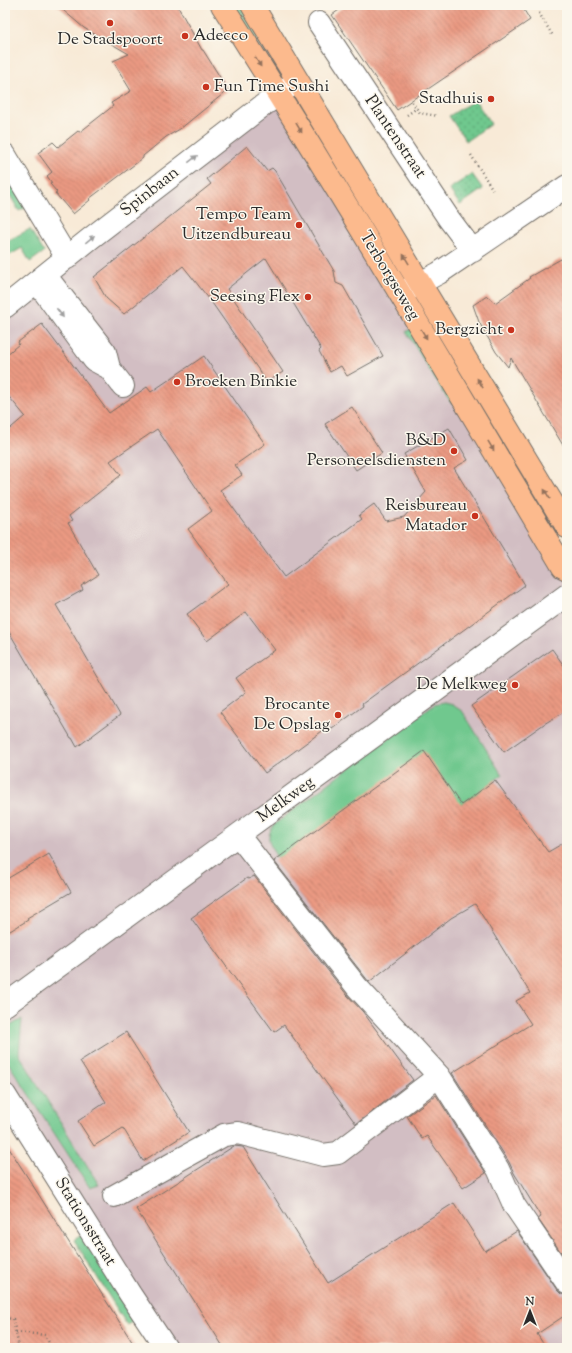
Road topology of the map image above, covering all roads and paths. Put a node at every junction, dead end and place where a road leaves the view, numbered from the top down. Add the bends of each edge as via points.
1 (222, 5) edge
2 (252, 5) edge
3 (539, 14) dead end
4 (319, 23) dead end
5 (553, 36) dead end
6 (298, 81) junction
7 (278, 94) junction
8 (412, 102) dead end
9 (417, 108) junction
10 (411, 112) dead end
11 (438, 116) dead end
12 (5, 155) edge
13 (471, 155) dead end
14 (567, 186) edge
15 (493, 190) dead end
16 (473, 251) junction
17 (67, 258) junction
18 (41, 278) junction
19 (420, 283) junction
20 (400, 294) junction
21 (5, 307) edge
22 (123, 386) dead end
23 (567, 527) edge
24 (567, 569) edge
25 (567, 595) edge
26 (238, 835) junction
27 (5, 1005) edge
28 (439, 1076) junction
29 (5, 1095) edge
30 (114, 1196) dead end
31 (567, 1283) edge
32 (5, 1318) edge
33 (16, 1332) junction
34 (19, 1348) edge
35 (52, 1348) edge
36 (166, 1348) edge

1 -> 7 main road, Terborgseweg
2 - 6 main road, Terborgseweg
3 - 5 path
4 - 16 street, Plantenstraat
6 - 7 street, Spinbaan
19 -> 6 main road, Terborgseweg
17 -> 7 street, Spinbaan
7 -> 20 main road, Terborgseweg
8 - 9 path
9 - 10 path
9 - 11 path via 420,113
12 - 17 street
13 - 15 path
14 - 16 street
16 - 19 street
17 - 18 street, Spinbaan
18 - 21 street, Spinbaan
18 - 22 street via 94,360 109,368
19 - 20 street
23 -> 19 main road, Terborgseweg
20 -> 24 main road, Terborgseweg
25 - 26 street, Melkweg
26 - 27 street, Melkweg
26 - 28 street via 357,987
28 - 30 street via 338,1154 323,1155 238,1134 224,1136
28 - 31 street via 498,1169 514,1205
29 - 36 street, Stationsstraat
32 - 33 path via 13,1319
33 - 34 path
33 - 35 path via 45,1334

